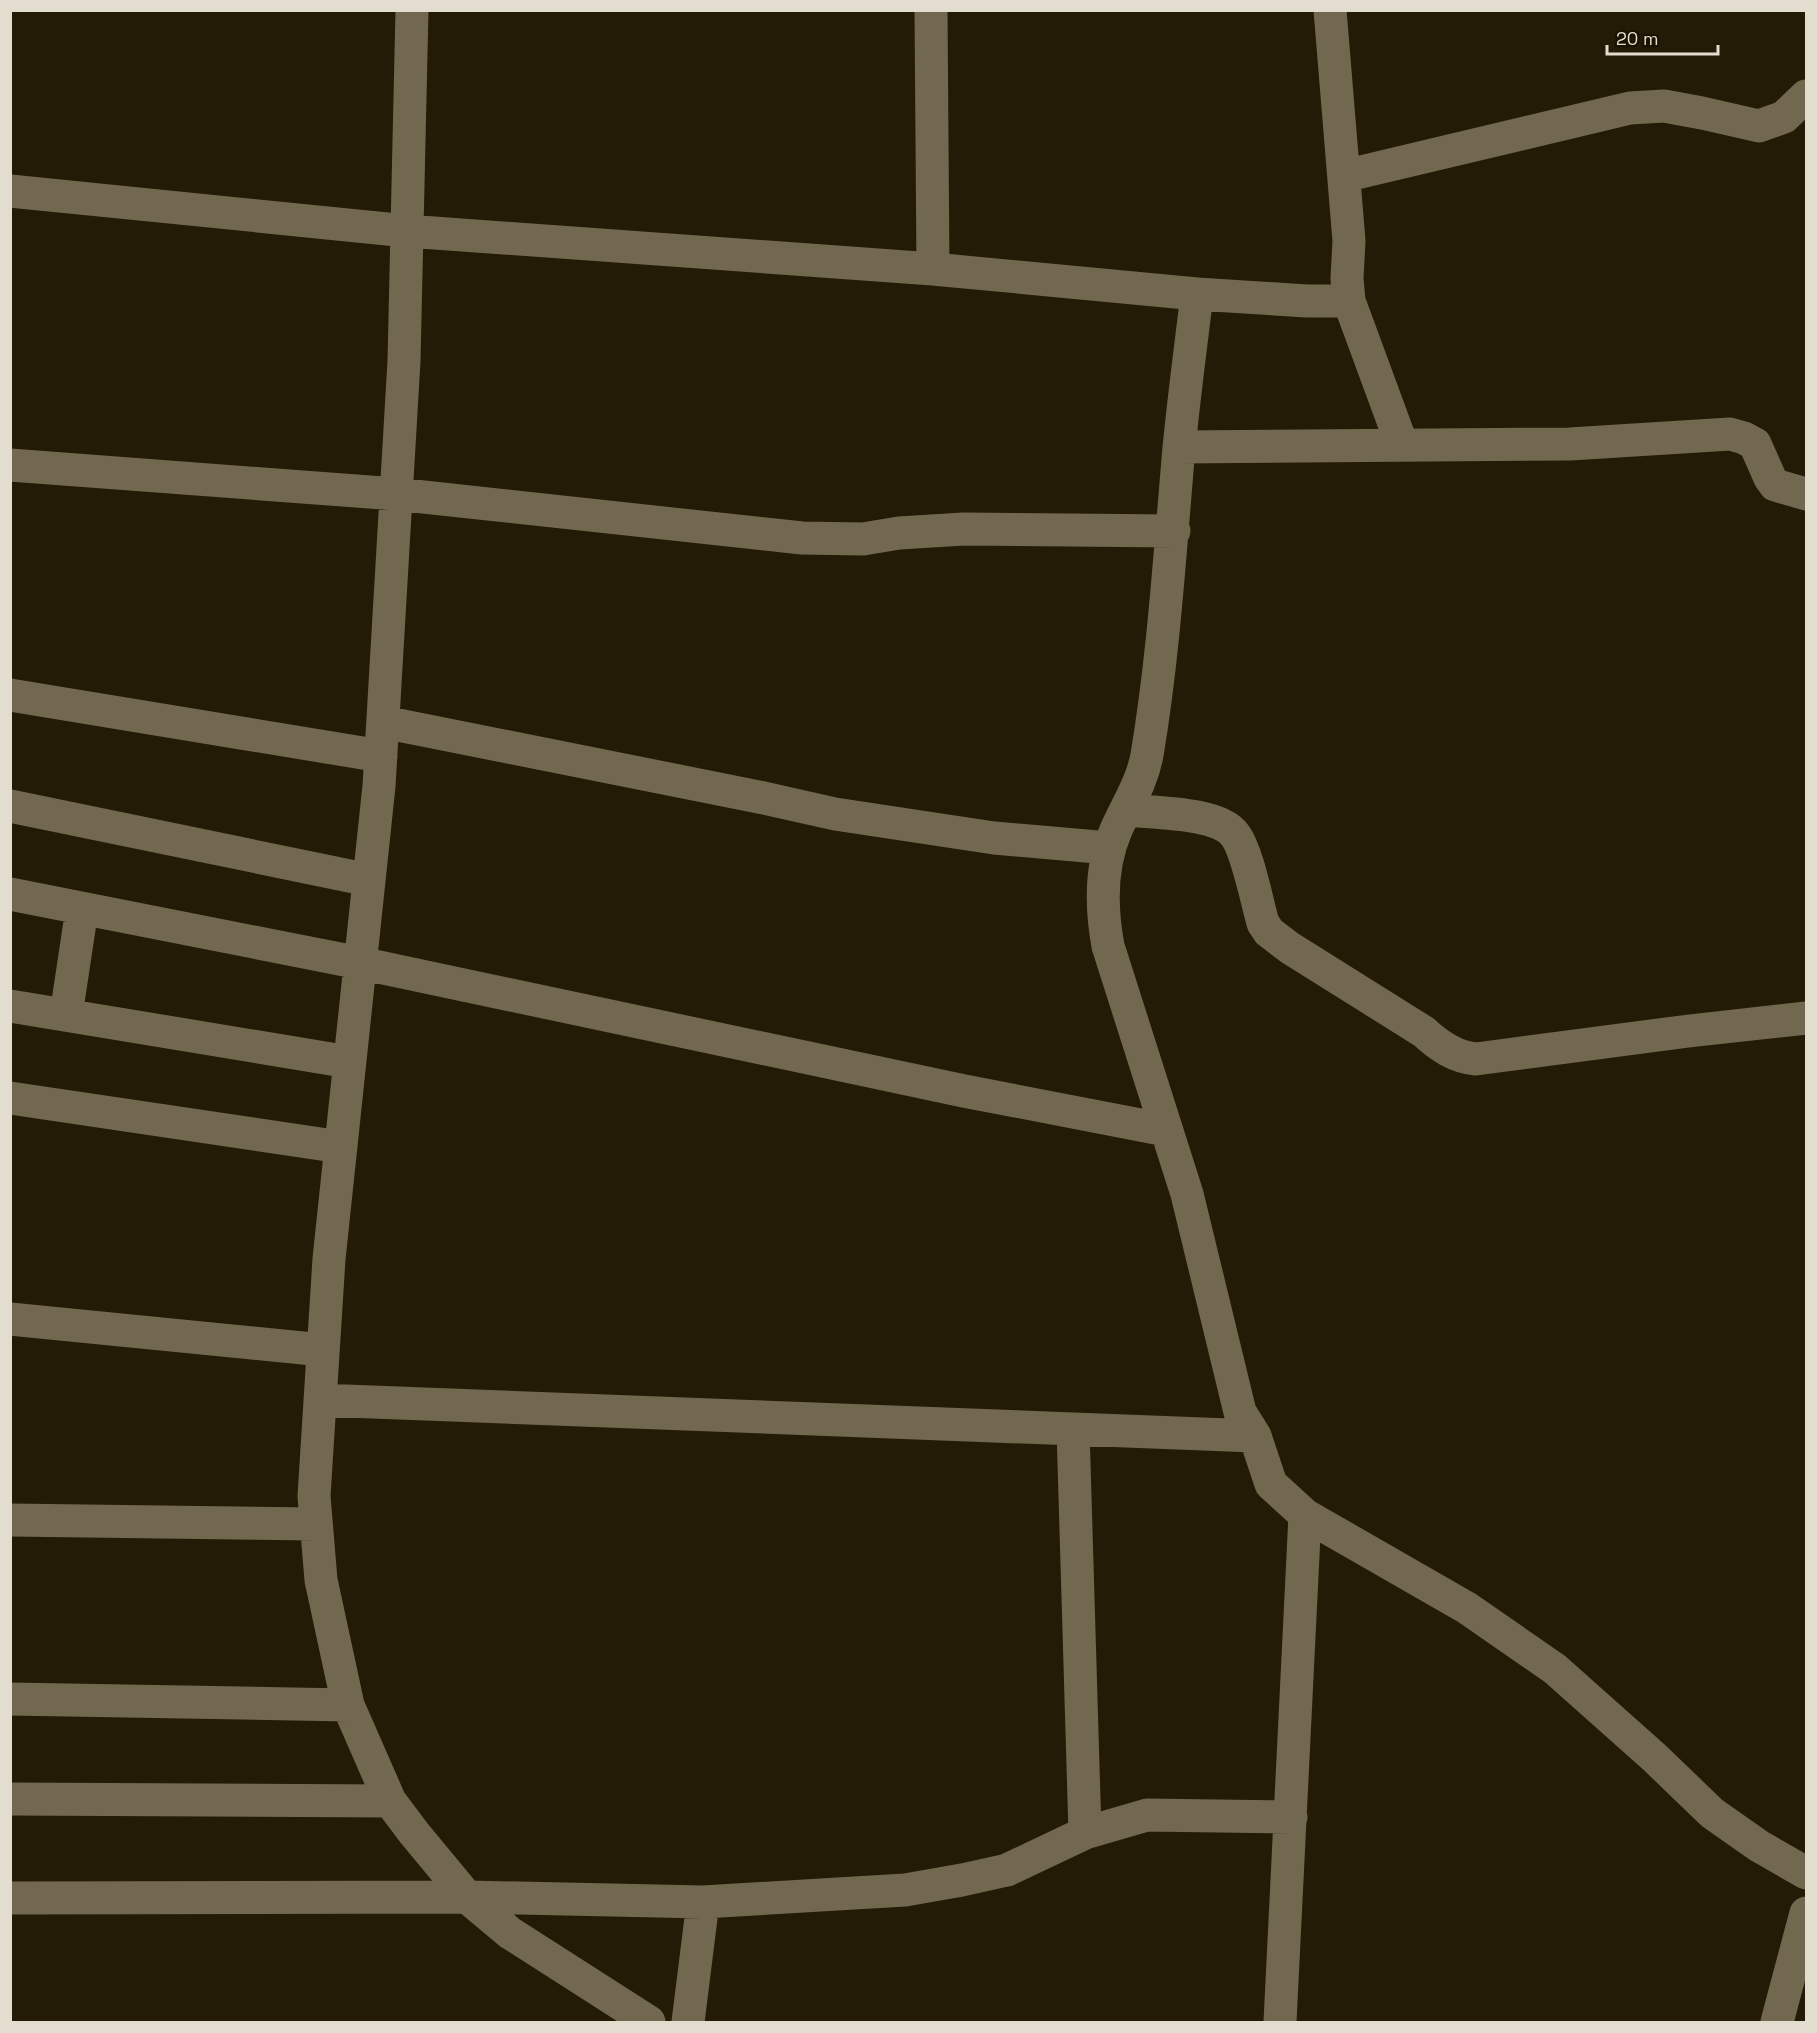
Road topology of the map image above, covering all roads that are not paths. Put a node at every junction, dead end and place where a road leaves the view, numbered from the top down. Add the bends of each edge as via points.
1 (412, 10) edge
2 (931, 10) edge
3 (1330, 10) edge
4 (1806, 96) edge
5 (1344, 176) junction
6 (10, 191) edge
7 (407, 231) junction
8 (933, 269) junction
9 (1197, 294) junction
10 (1349, 301) junction
11 (1402, 445) junction
12 (1179, 447) junction
13 (10, 465) edge
14 (396, 494) junction
15 (1806, 494) edge
16 (1174, 531) junction
17 (10, 695) edge
18 (382, 722) junction
19 (381, 756) junction
20 (10, 806) edge
21 (1126, 810) junction
22 (1109, 848) junction
23 (369, 880) junction
24 (10, 894) edge
25 (82, 909) junction
26 (360, 963) junction
27 (10, 1006) edge
28 (66, 1015) junction
29 (1806, 1018) edge
30 (350, 1062) junction
31 (10, 1098) edge
32 (1166, 1130) junction
33 (340, 1147) junction
34 (10, 1319) edge
35 (323, 1350) junction
36 (320, 1400) junction
37 (1073, 1429) junction
38 (1255, 1436) junction
39 (1305, 1515) junction
40 (10, 1520) edge
41 (316, 1524) junction
42 (10, 1699) edge
43 (348, 1705) junction
44 (10, 1799) edge
45 (390, 1801) junction
46 (1291, 1817) junction
47 (1085, 1833) junction
48 (1806, 1874) edge
49 (467, 1897) junction
50 (10, 1898) edge
51 (703, 1902) junction
52 (1806, 1913) edge
53 (649, 2022) edge
54 (688, 2022) edge
55 (1280, 2022) edge
56 (1777, 2022) edge

1 - 7 street
2 - 8 street
3 - 5 street
4 - 5 street via 1784,117 1759,126 1664,106 1630,108
5 - 10 street via 1350,241
6 - 7 street
7 - 8 street
7 - 14 street
8 - 9 street
9 - 10 street
9 - 12 street
10 - 11 street
11 - 12 street
11 - 15 street via 1570,444 1730,434 1755,444 1775,485
12 - 16 street
13 - 14 street
14 - 16 street via 802,538 863,539 899,532 964,530
14 - 18 street
16 - 21 street via 1146,758 1137,790
17 - 19 street
18 - 19 street
18 - 22 street via 835,814 994,838
19 - 23 street
20 - 23 street
21 - 22 street
21 - 29 street via 1212,819 1228,826 1240,843 1269,933 1424,1032 1438,1045 1466,1058
22 - 32 street via 1103,892 1106,936
23 - 26 street
24 - 25 street
25 - 26 street
25 - 28 street
26 - 30 street
26 - 32 street
27 - 28 street
28 - 30 street
30 - 33 street
31 - 33 street
32 - 38 street via 1187,1194 1240,1412
33 - 35 street
34 - 35 street
35 - 36 street
36 - 37 street
36 - 41 street
37 - 38 street
37 - 47 street
38 - 39 street via 1271,1484
39 - 46 street
39 - 48 street via 1467,1608 1555,1669 1712,1813
40 - 41 street
41 - 43 street via 321,1580
42 - 43 street
43 - 45 street
44 - 45 street
45 - 49 street
46 - 47 street via 1147,1815
46 - 55 street
47 - 51 street via 1007,1869 962,1880 905,1890
49 - 50 street
49 - 51 street
49 - 53 street via 510,1933
51 - 54 street
52 - 56 street

